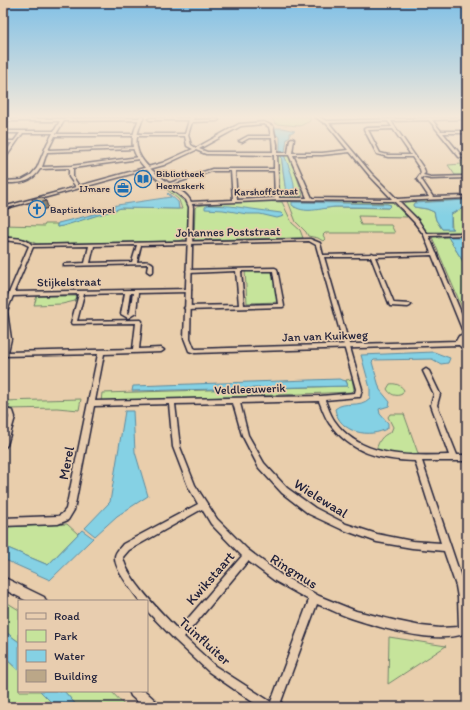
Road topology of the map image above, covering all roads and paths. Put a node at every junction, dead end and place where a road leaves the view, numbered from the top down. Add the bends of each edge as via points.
1 (101, 149) edge
2 (135, 149) edge
3 (275, 149) edge
4 (291, 149) edge
5 (376, 149) edge
6 (409, 149) edge
7 (454, 149) edge
8 (196, 150) joint
9 (46, 151) joint
10 (351, 151) joint
11 (275, 153) junction
12 (5, 154) edge
13 (290, 154) junction
14 (413, 156) junction
15 (139, 158) junction
16 (467, 158) edge
17 (3, 159) edge
18 (71, 167) junction
19 (39, 168) junction
20 (149, 168) junction
21 (233, 170) junction
22 (276, 170) junction
23 (421, 176) junction
24 (467, 177) edge
25 (3, 182) edge
26 (169, 184) junction
27 (78, 186) junction
28 (467, 197) edge
29 (277, 199) junction
30 (310, 199) junction
31 (432, 199) junction
32 (235, 200) junction
33 (396, 200) junction
34 (190, 203) junction
35 (3, 208) edge
36 (467, 234) edge
37 (426, 235) junction
38 (3, 239) edge
39 (190, 243) junction
40 (92, 245) junction
41 (139, 245) junction
42 (31, 246) junction
43 (372, 254) junction
44 (434, 254) junction
45 (322, 256) junction
46 (134, 263) junction
47 (87, 264) junction
48 (66, 265) dead end
49 (238, 270) junction
50 (150, 271) dead end
51 (189, 271) junction
52 (188, 290) junction
53 (136, 291) junction
54 (82, 292) junction
55 (128, 292) junction
56 (11, 294) junction
57 (4, 305) edge
58 (408, 305) dead end
59 (242, 307) junction
60 (188, 308) junction
61 (467, 335) edge
62 (460, 343) junction
63 (345, 346) junction
64 (467, 349) edge
65 (136, 350) junction
66 (162, 350) dead end
67 (102, 352) junction
68 (3, 354) edge
69 (426, 371) dead end
70 (321, 398) junction
71 (236, 400) junction
72 (172, 403) junction
73 (91, 404) junction
74 (3, 411) edge
75 (3, 445) edge
76 (454, 458) junction
77 (467, 458) edge
78 (418, 460) junction
79 (203, 505) junction
80 (3, 522) edge
81 (447, 547) junction
82 (248, 556) junction
83 (3, 583) edge
84 (465, 598) edge
85 (314, 599) junction
86 (38, 600) edge
87 (144, 600) edge
88 (148, 605) edge
89 (178, 637) junction
90 (137, 692) edge
91 (152, 707) edge
92 (269, 707) edge
93 (274, 707) edge

1 - 9 street
2 - 15 street
3 - 11 street
4 - 13 street
5 - 14 street via 379,154 388,156
6 - 14 street
7 - 16 street via 460,156
8 - 11 street via 206,153
8 - 20 street
9 - 19 street
10 - 13 street
10 - 33 street
11 - 13 street
11 - 22 street
12 - 17 street
13 - 30 street
14 - 23 street via 423,171
15 - 18 street
15 - 20 street
18 - 19 street
18 - 27 street via 71,177
19 - 25 street via 26,180
20 - 26 street
20 - 27 street
21 - 22 street
21 - 26 street via 206,171
21 - 32 street
22 - 29 street
23 - 24 street
23 - 31 street via 419,179
26 - 34 street
27 - 35 street
28 - 31 street, Karshoffstraat
29 - 30 street, Karshoffstraat
29 - 32 street, Karshoffstraat
30 - 33 street, Karshoffstraat
31 - 33 street, Karshoffstraat
32 - 34 street, Karshoffstraat
33 - 37 street
34 - 39 street
36 - 37 street
37 - 44 street
38 - 42 street, Johannes Poststraat via 24,241
39 - 41 street, Johannes Poststraat
39 - 45 street, Johannes Poststraat via 310,240 318,244
39 - 51 street
40 - 41 street, Johannes Poststraat
40 - 42 street, Johannes Poststraat
40 - 47 street
41 - 46 street
42 - 56 street
43 - 44 street
43 - 45 street
43 - 58 street via 392,304
44 - 61 street
45 - 63 street, Johannes Poststraat
46 - 47 street
46 - 50 street via 151,264
47 - 48 street
49 - 51 street
49 - 59 street
49 - 59 street via 275,269 281,306
51 - 52 street
52 - 53 street, Stijkelstraat
52 - 60 street
53 - 55 street, Stijkelstraat
53 - 55 street via 133,313 128,316 124,314
54 - 55 street, Stijkelstraat
54 - 56 street, Stijkelstraat
54 - 65 street via 74,323 139,321
56 - 57 street
57 - 68 street via 8,339
59 - 60 street
60 - 63 street, Jan van Kuikweg via 187,338 191,349 195,351
61 - 62 street via 461,338
62 - 63 street, Jan van Kuikweg
62 - 64 street
63 - 70 street, Veldleeuwerik via 359,392 354,396
65 - 66 street
65 - 67 street
67 - 68 street
67 - 73 street, Merel
69 - 76 street via 436,394 434,405
70 - 71 street, Veldleeuwerik
70 - 78 street via 325,413 346,439 384,456
71 - 72 street, Veldleeuwerik
71 - 81 street, Wielewaal via 238,417 252,452 264,469 299,502 328,520 371,537 402,544
72 - 73 street, Veldleeuwerik
72 - 79 street, Ringmus via 173,429 178,452 189,481
73 - 80 street, Merel via 70,510 65,517 58,520
74 - 75 street via 11,413 12,417
76 - 77 street
76 - 78 street
78 - 81 street
79 - 82 street, Ringmus via 215,522
79 - 87 street via 126,547 122,552 119,558 121,566
81 - 84 street
82 - 85 street, Ringmus via 284,582
82 - 89 street, Kwikstaart
83 - 86 main road
84 - 85 street, Ringmus via 463,630 457,633 410,629 374,622
85 - 93 street
88 - 89 street, Tuinfluiter
89 - 92 street, Tuinfluiter via 212,669
90 - 91 main road

